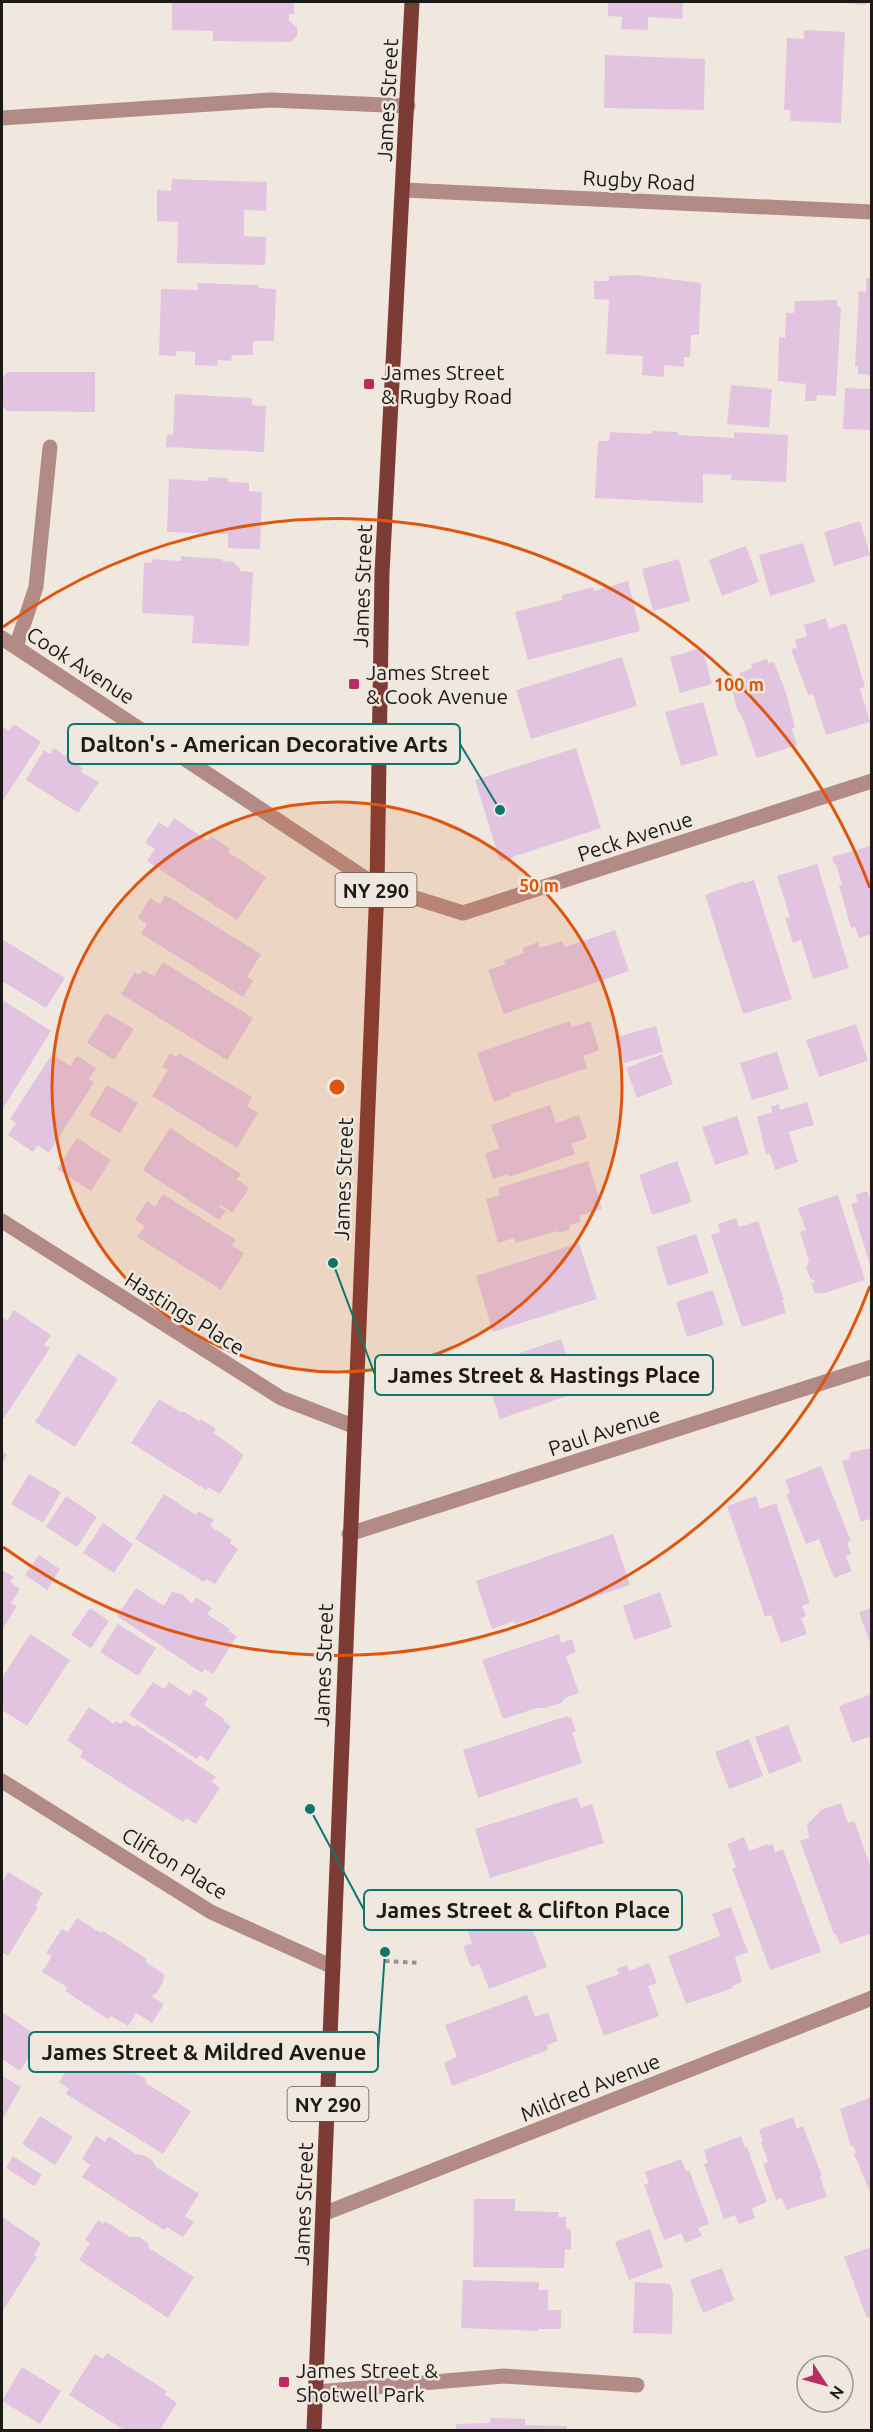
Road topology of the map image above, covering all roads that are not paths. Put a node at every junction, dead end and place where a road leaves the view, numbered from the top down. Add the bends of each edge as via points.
1 (412, 2) edge
2 (408, 106) junction
3 (2, 118) edge
4 (404, 190) junction
5 (872, 212) edge
6 (50, 447) dead end
7 (2, 638) edge
8 (16, 647) junction
9 (872, 782) edge
10 (377, 886) junction
11 (2, 1221) edge
12 (872, 1367) edge
13 (353, 1426) junction
14 (349, 1534) junction
15 (2, 1780) edge
16 (333, 1968) junction
17 (872, 1998) edge
18 (323, 2214) junction
19 (636, 2385) dead end
20 (316, 2392) junction
21 (314, 2430) edge

1 - 2 main road, James Street / NY 290
2 - 3 street via 271,100
2 - 4 main road, James Street / NY 290
4 - 5 street, Rugby Road
4 - 10 main road, James Street / NY 290 via 381,573
6 - 8 street via 36,587
7 - 8 street, Cook Avenue
8 - 10 street, Cook Avenue
9 - 10 street, Peck Avenue via 463,913
10 - 13 main road, James Street / NY 290
11 - 13 street, Hastings Place via 281,1398
12 - 14 street, Paul Avenue
13 - 14 main road, James Street / NY 290
14 - 16 main road, James Street / NY 290
15 - 16 street, Clifton Place via 211,1912
16 - 18 main road, James Street / NY 290
17 - 18 street, Mildred Avenue
18 - 20 main road, James Street / NY 290
19 - 20 street via 504,2376
20 - 21 main road, James Street / NY 290

